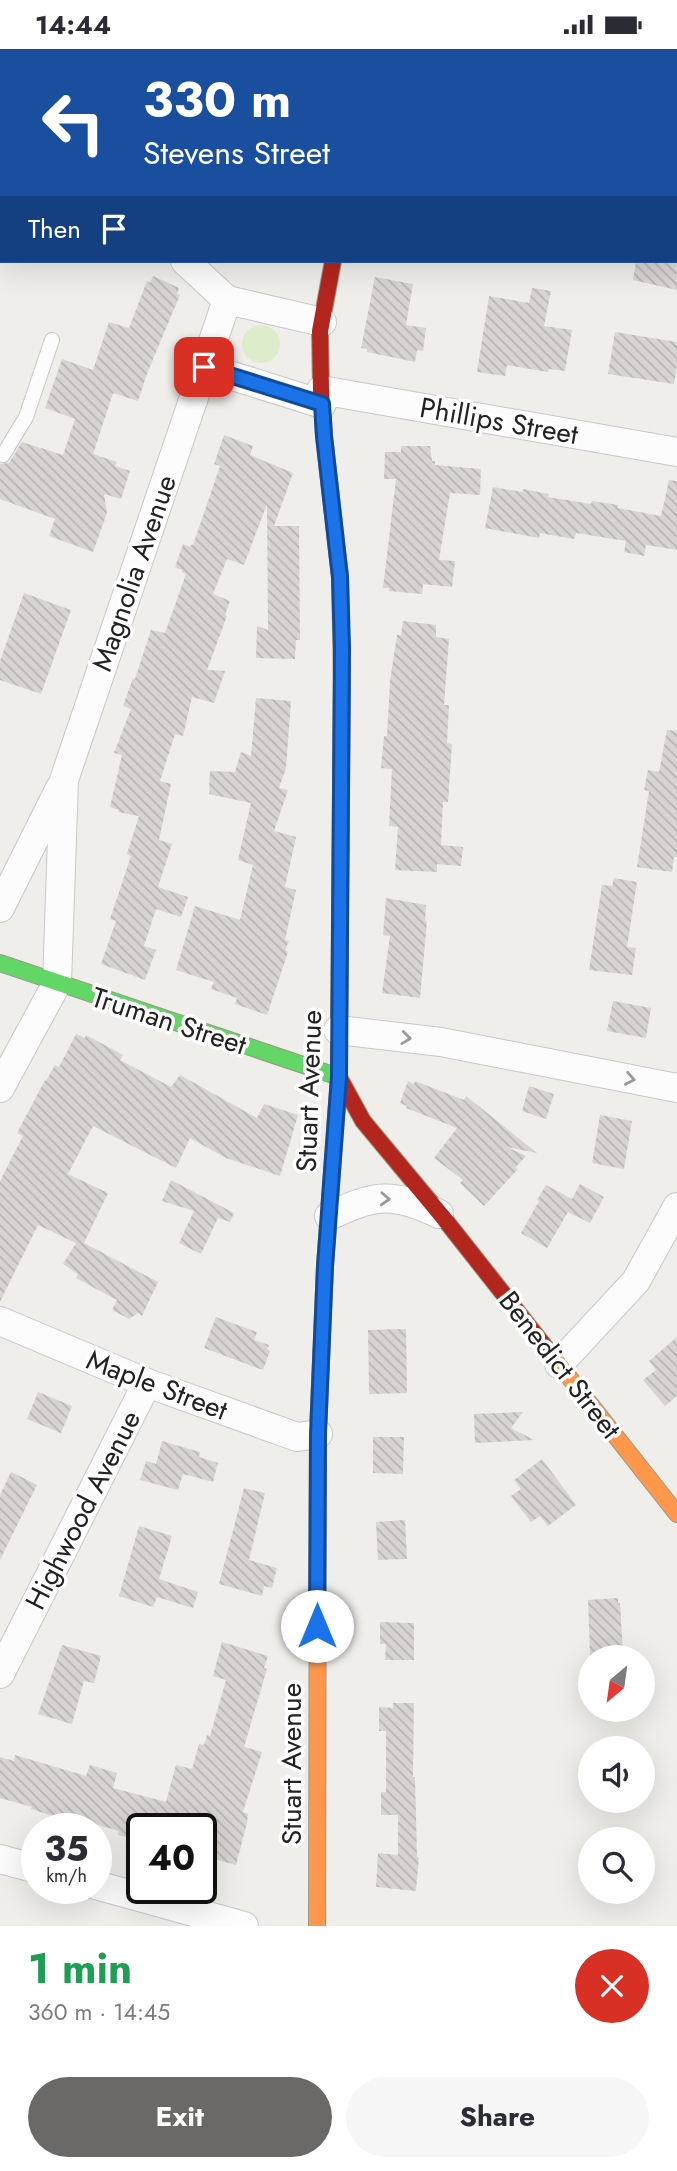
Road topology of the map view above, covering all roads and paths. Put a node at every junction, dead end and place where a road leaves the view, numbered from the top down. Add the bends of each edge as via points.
1 (187, 263) edge
2 (333, 263) edge
3 (226, 300) junction
4 (322, 322) junction
5 (52, 340) dead end
6 (204, 367) junction
7 (322, 397) junction
8 (677, 452) edge
9 (0, 454) edge
10 (64, 780) junction
11 (0, 908) edge
12 (0, 963) edge
13 (57, 983) junction
14 (338, 1030) junction
15 (339, 1077) junction
16 (0, 1088) edge
17 (677, 1088) edge
18 (677, 1207) edge
19 (329, 1216) junction
20 (442, 1216) junction
21 (0, 1321) edge
22 (559, 1364) junction
23 (147, 1383) junction
24 (318, 1434) junction
25 (677, 1514) edge
26 (0, 1674) edge
27 (0, 1859) edge
28 (21, 1865) edge
29 (112, 1889) edge
30 (244, 1926) edge
31 (317, 1926) edge

1 - 3 street
2 - 4 street, Stuart Avenue
3 - 4 street
3 - 6 street, Magnolia Avenue
4 - 7 street, Stuart Avenue
5 - 9 lane via 26,417
6 - 7 street, Phillips Street
6 - 10 street, Magnolia Avenue
7 - 8 street, Phillips Street
7 - 14 street, Stuart Avenue via 342,636
10 - 11 street, Magnolia Avenue
10 - 13 street, Magnolia Avenue
12 - 13 street, Truman Street
13 - 15 street, Truman Street
13 - 16 street, Magnolia Avenue
14 - 15 street, Stuart Avenue
14 -> 17 street via 441,1042
15 - 19 street, Stuart Avenue
15 - 20 street, Benedict Street via 363,1121
18 - 22 street via 636,1281
19 -> 20 street, Benedict Street via 381,1198 417,1204
19 - 24 street, Stuart Avenue
20 - 22 street, Benedict Street
21 - 23 street, Maple Street
22 - 25 street, Benedict Street
23 - 24 street, Maple Street via 296,1437
23 - 26 street, Highwood Avenue
24 - 31 street, Stuart Avenue
27 - 28 street
29 - 30 street

